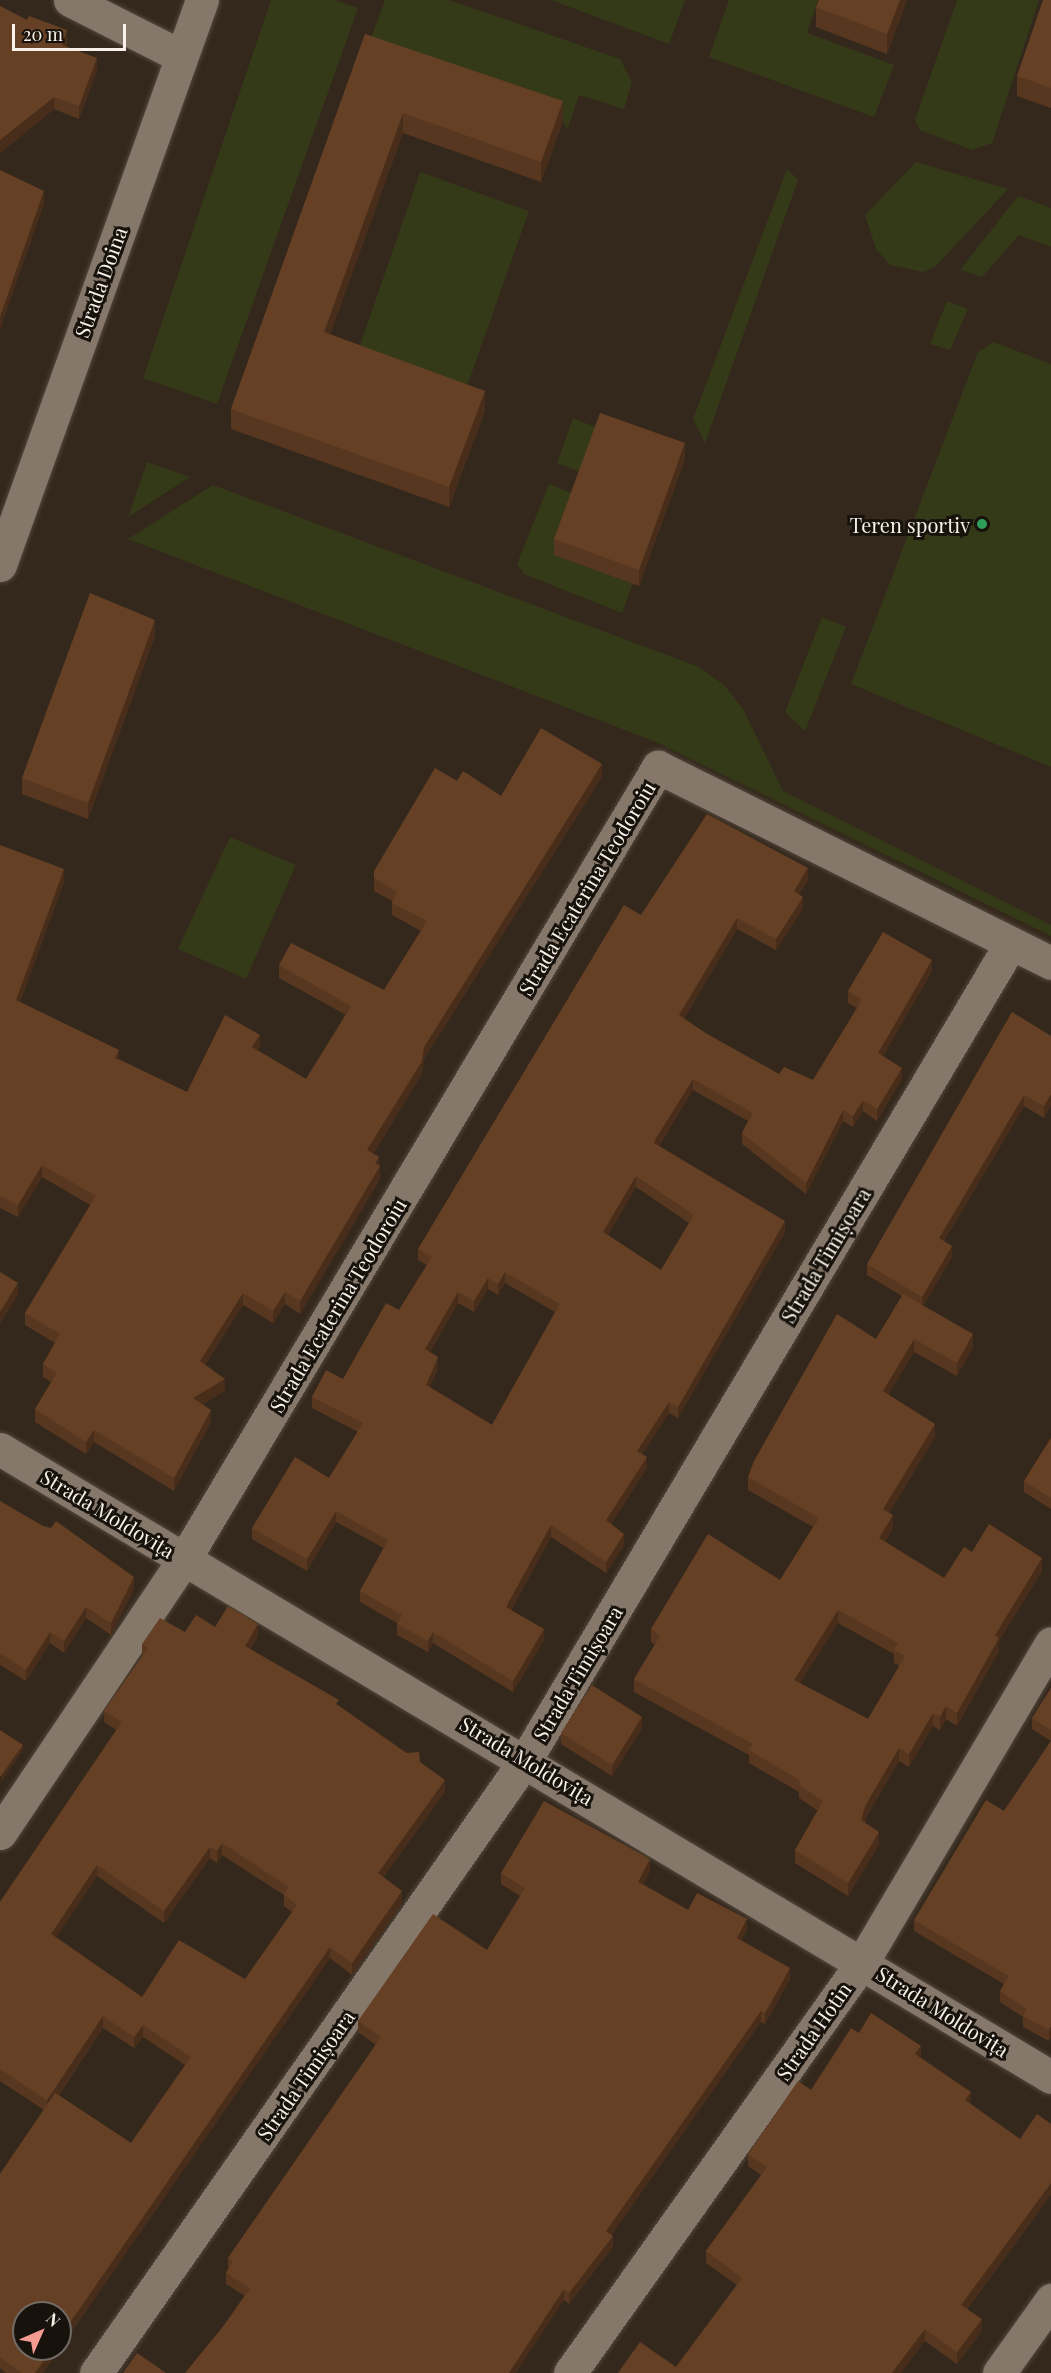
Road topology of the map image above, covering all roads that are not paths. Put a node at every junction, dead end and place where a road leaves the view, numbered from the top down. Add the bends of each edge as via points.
1 (70, 0) edge
2 (202, 0) edge
3 (181, 56) junction
4 (0, 565) edge
5 (1011, 942) junction
6 (1051, 963) edge
7 (0, 1449) edge
8 (185, 1558) junction
9 (1051, 1643) edge
10 (526, 1759) junction
11 (0, 1833) edge
12 (863, 1961) junction
13 (1051, 2077) edge
14 (1051, 2300) edge
15 (96, 2373) edge
16 (570, 2373) edge
17 (999, 2373) edge

1 - 3 street
2 - 3 street, Strada Doina
3 - 4 street, Strada Doina
5 - 6 street
5 - 8 street, Strada Ecaterina Teodoroiu via 658,767
5 - 10 street, Strada Timișoara
7 - 8 street, Strada Moldovița
8 - 10 street, Strada Moldovița
8 - 11 street, Strada Ecaterina Teodoroiu
9 - 12 street, Strada Hotin
10 - 12 street, Strada Moldovița
10 - 15 street, Strada Timișoara
12 - 13 street, Strada Moldovița
12 - 16 street, Strada Hotin
14 - 17 street

